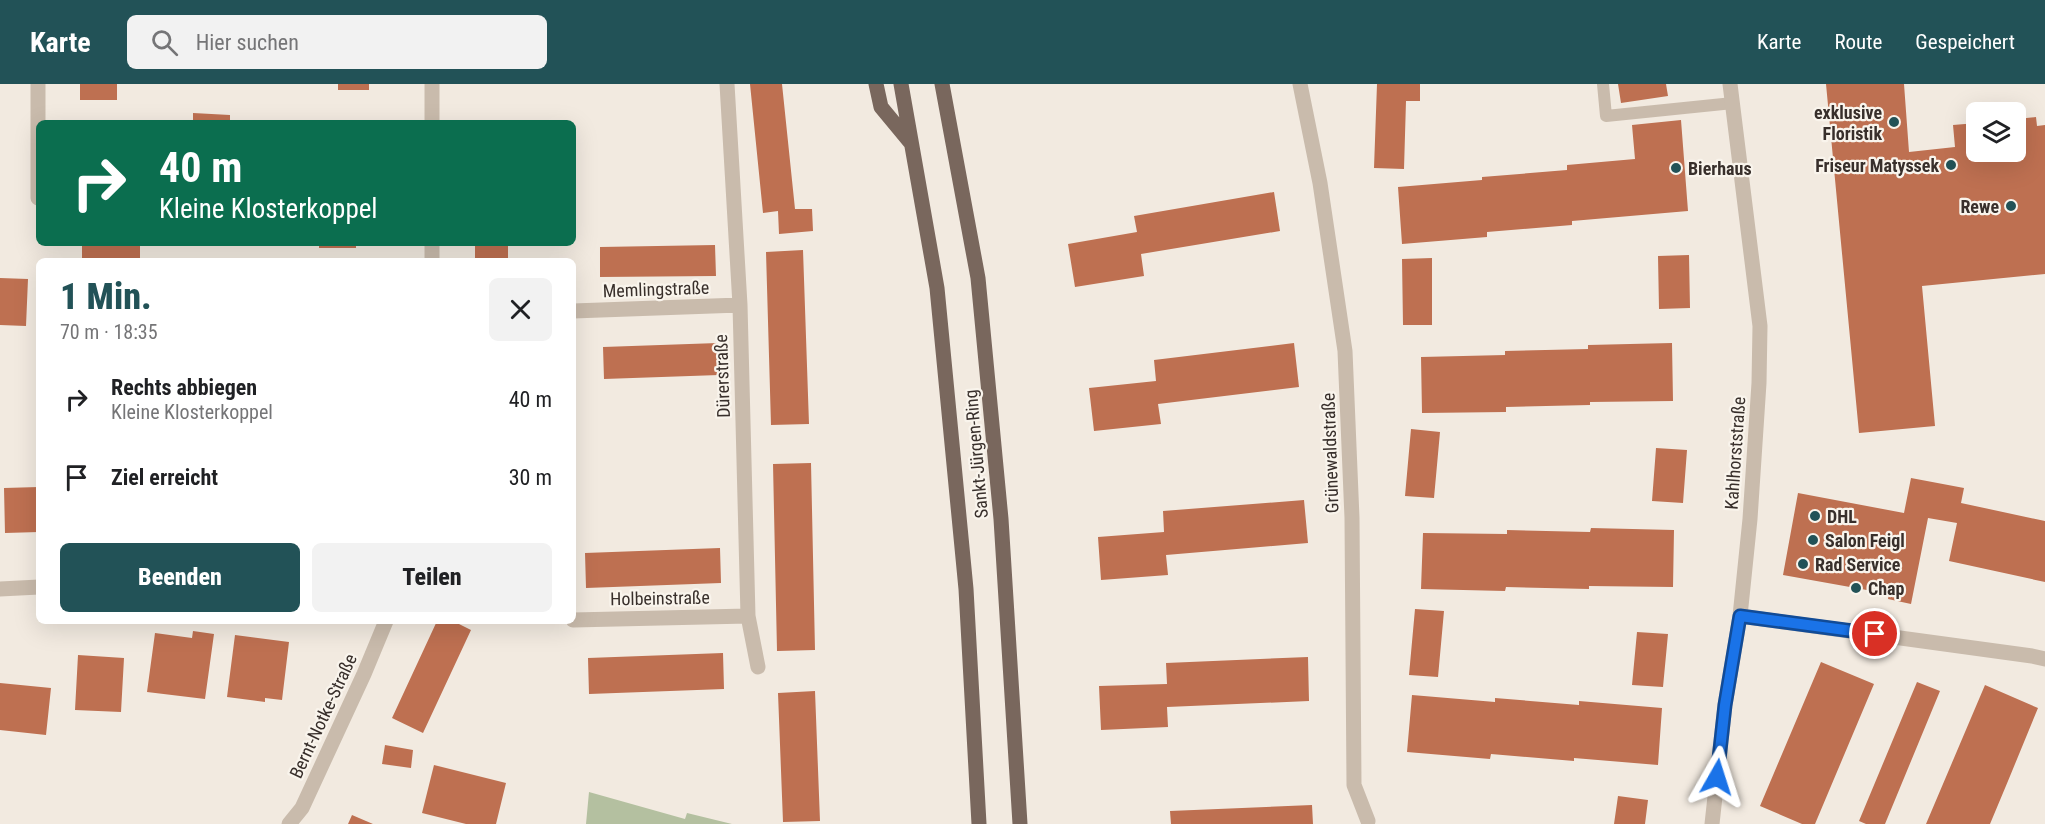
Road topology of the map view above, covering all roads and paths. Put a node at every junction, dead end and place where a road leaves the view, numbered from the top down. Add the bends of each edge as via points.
1 (38, 84) edge
2 (432, 84) edge
3 (727, 84) edge
4 (876, 84) edge
5 (901, 84) edge
6 (942, 84) edge
7 (1300, 84) edge
8 (1603, 84) edge
9 (1730, 84) edge
10 (1733, 103) junction
11 (38, 120) edge
12 (432, 120) edge
13 (912, 144) junction
14 (740, 305) junction
15 (576, 311) edge
16 (36, 587) edge
17 (0, 589) edge
18 (748, 616) junction
19 (1740, 616) junction
20 (576, 620) edge
21 (385, 624) edge
22 (2045, 659) edge
23 (758, 667) dead end
24 (1368, 821) dead end
25 (289, 824) edge
26 (979, 824) edge
27 (1020, 824) edge
28 (1712, 824) edge

1 - 11 street
2 - 12 street
3 - 14 street, Dürerstraße
4 - 13 main road via 881,107
5 - 13 main road, Sankt-Jürgen-Ring
6 - 27 main road, Sankt-Jürgen-Ring via 978,278 1001,509
7 - 24 street, Grünewaldstraße via 1320,183 1345,351 1352,518 1354,785
8 - 10 lane via 1606,116
9 - 10 street, Kahlhorststraße
10 - 19 street, Kahlhorststraße via 1760,326 1760,383
13 - 26 main road, Sankt-Jürgen-Ring via 937,288 957,483
14 - 15 street, Memlingstraße
14 - 18 street, Dürerstraße
16 - 17 street
18 - 20 street, Holbeinstraße
18 - 23 street, Dürerstraße
19 - 22 street
19 - 28 street, Kahlhorststraße
21 - 25 street, Bernt-Notke-Straße via 302,808

